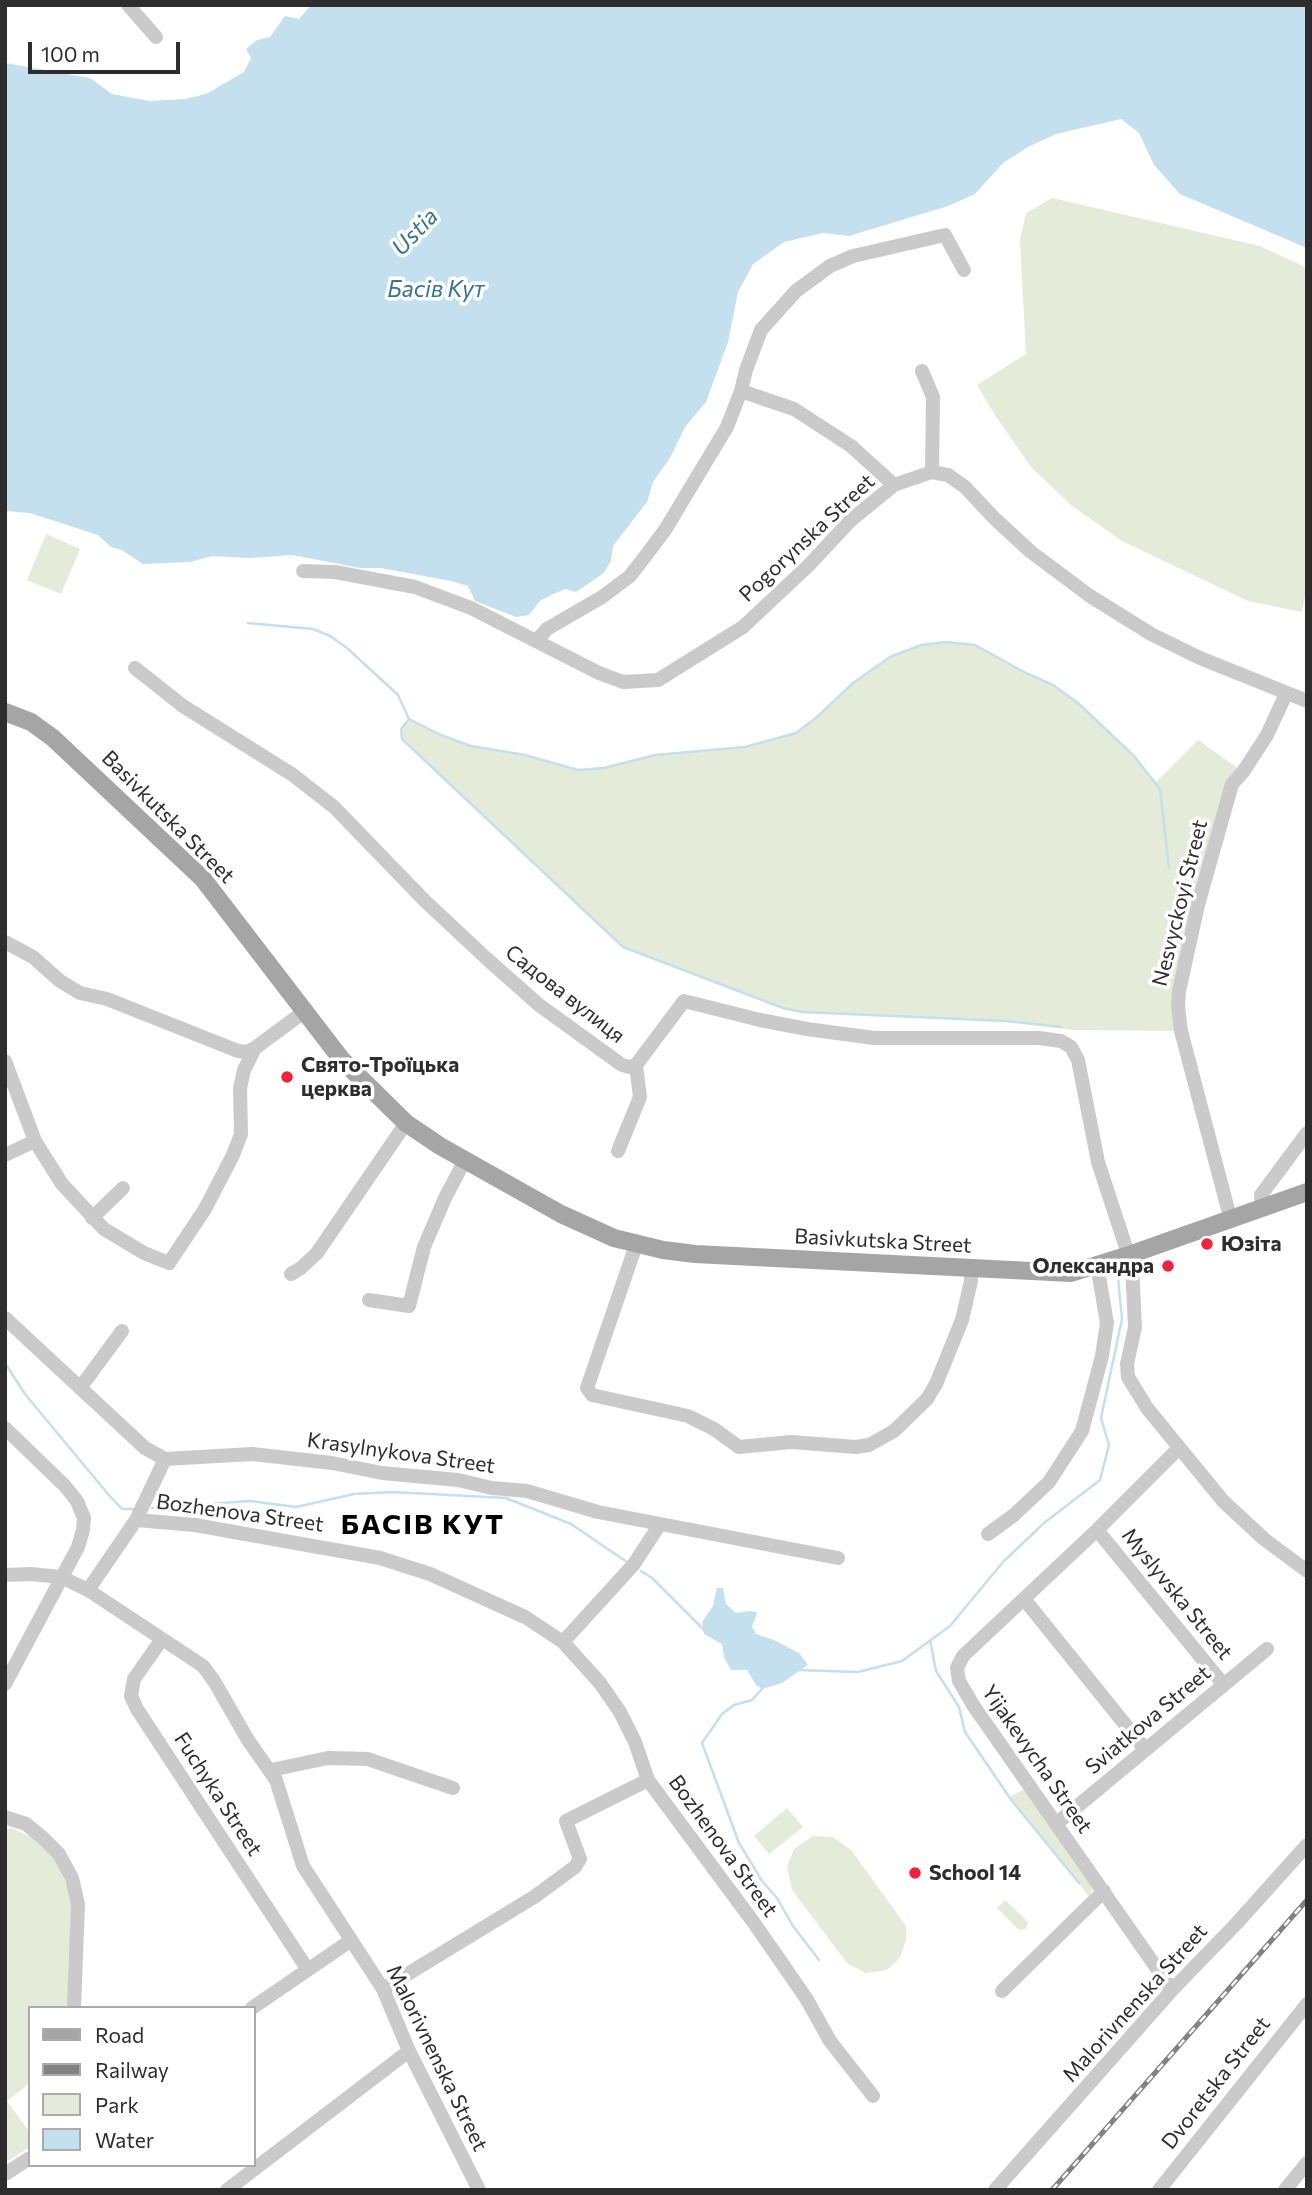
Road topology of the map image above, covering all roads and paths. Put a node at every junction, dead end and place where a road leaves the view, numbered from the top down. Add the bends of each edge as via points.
1 (128, 5) edge
2 (156, 37) dead end
3 (964, 271) dead end
4 (922, 371) dead end
5 (741, 391) junction
6 (932, 472) junction
7 (894, 485) junction
8 (303, 571) dead end
9 (537, 640) junction
10 (135, 668) dead end
11 (1286, 694) junction
12 (1307, 701) edge
13 (5, 712) edge
14 (5, 942) edge
15 (305, 1011) junction
16 (255, 1048) junction
17 (5, 1061) edge
18 (636, 1065) junction
19 (406, 1123) junction
20 (1307, 1133) edge
21 (34, 1141) junction
22 (618, 1151) dead end
23 (5, 1154) edge
24 (465, 1160) junction
25 (123, 1188) dead end
26 (1307, 1192) edge
27 (1262, 1206) junction
28 (1230, 1217) junction
29 (92, 1218) junction
30 (636, 1245) junction
31 (1129, 1255) junction
32 (1097, 1265) junction
33 (971, 1269) junction
34 (291, 1275) dead end
35 (369, 1300) dead end
36 (5, 1318) edge
37 (122, 1331) dead end
38 (80, 1388) junction
39 (5, 1428) edge
40 (1179, 1448) junction
41 (165, 1459) junction
42 (136, 1520) junction
43 (660, 1524) junction
44 (1097, 1530) junction
45 (988, 1534) dead end
46 (838, 1558) dead end
47 (1307, 1571) edge
48 (5, 1575) edge
49 (61, 1577) junction
50 (88, 1590) junction
51 (1024, 1599) junction
52 (162, 1639) junction
53 (563, 1642) junction
54 (1268, 1649) dead end
55 (5, 1684) edge
56 (1223, 1684) junction
57 (1145, 1749) junction
58 (271, 1770) junction
59 (648, 1780) junction
60 (453, 1787) dead end
61 (6, 1817) edge
62 (1056, 1824) junction
63 (1307, 1845) edge
64 (1104, 1891) junction
65 (350, 1941) junction
66 (308, 1969) junction
67 (383, 1989) junction
68 (1172, 1990) junction
69 (1002, 1991) dead end
70 (1307, 2004) edge
71 (74, 2006) edge
72 (255, 2006) edge
73 (408, 2051) junction
74 (873, 2096) dead end
75 (28, 2159) edge
76 (1307, 2163) edge
77 (5, 2174) edge
78 (227, 2190) edge
79 (479, 2190) edge
80 (995, 2190) edge
81 (1159, 2190) edge
82 (1285, 2190) edge

1 - 2 street
3 - 5 street via 945,236 863,253 830,266 796,291 761,330
4 - 6 street via 933,397
5 - 7 street via 794,409 851,446
5 - 9 street via 727,427 665,530 630,576
6 - 7 street, Pogorynska Street
6 - 11 street via 948,475 965,487 1031,552 1090,596 1151,634
7 - 9 street, Pogorynska Street via 851,520 743,627 657,680 623,682
8 - 9 street, Pogorynska Street via 347,573 415,587
10 - 18 street, Садова вулиця via 183,706 309,786 539,1005 622,1065
11 - 12 street
11 - 28 street, Nesvyckoyi Street via 1267,735 1232,784 1179,991 1181,1031
13 - 15 main road, Basivkutska Street via 31,722 53,738 204,879
14 - 16 street via 80,993 107,999 238,1051
15 - 16 street
15 - 19 main road, Basivkutska Street via 342,1060
16 - 29 street via 240,1088 241,1134 233,1155 169,1263 118,1239
17 - 21 street
18 - 22 street via 640,1097
18 - 31 street, Садова вулиця via 684,1001 807,1029 874,1038 1061,1041 1078,1060 1098,1162
19 - 24 main road, Basivkutska Street
19 - 34 street via 317,1253
20 - 27 street via 1261,1195
21 - 23 street
21 - 29 street via 62,1184
24 - 30 main road, Basivkutska Street via 561,1214
24 - 35 street via 424,1247 409,1306
25 - 29 street
26 - 27 main road, Basivkutska Street
27 - 28 main road, Basivkutska Street
28 - 31 main road, Basivkutska Street
30 - 33 main road, Basivkutska Street via 695,1254
30 - 33 street via 587,1388 592,1395 688,1416 739,1447 791,1442 856,1447 894,1431 936,1384 962,1320
31 - 32 main road, Basivkutska Street
31 - 40 street via 1135,1317 1128,1377
32 - 33 main road, Basivkutska Street via 1071,1273
32 - 45 street via 1107,1323 1082,1431 1049,1482
36 - 38 street
37 - 38 street
38 - 41 street via 145,1448
39 - 49 street via 65,1486 84,1518 78,1547
40 - 44 street, Yijakevycha Street
40 - 47 street via 1223,1501
41 - 42 street
41 - 43 street, Krasylnykova Street via 252,1454 332,1463 527,1491 587,1510
42 - 50 street
42 - 53 street, Bozhenova Street via 195,1525 380,1558 430,1574 525,1618
43 - 46 street, Krasylnykova Street
43 - 53 street via 634,1564
44 - 51 street, Yijakevycha Street
44 - 56 street, Myslyvska Street
48 - 49 street, Malorivnenska Street
49 - 50 street, Malorivnenska Street
49 - 55 street
50 - 52 street, Malorivnenska Street
51 - 57 street
51 - 62 street, Yijakevycha Street via 957,1668 973,1705
52 - 58 street, Malorivnenska Street via 202,1666
52 - 66 street, Fuchyka Street via 138,1671 131,1696
53 - 59 street, Bozhenova Street via 620,1712
54 - 56 street, Sviatkova Street
56 - 57 street, Sviatkova Street
57 - 62 street, Sviatkova Street
58 - 60 street via 328,1758 368,1759
58 - 65 street, Malorivnenska Street via 303,1866
59 - 67 street via 566,1821 580,1859 575,1867
59 - 74 street, Bozhenova Street
61 - 71 street via 26,1824 43,1838 60,1854 72,1878 78,1904
62 - 64 street, Yijakevycha Street
63 - 68 street, Malorivnenska Street
64 - 68 street, Yijakevycha Street
64 - 69 street
65 - 66 street
65 - 67 street, Malorivnenska Street
66 - 72 street
67 - 73 street, Malorivnenska Street
68 - 80 street, Malorivnenska Street
70 - 81 street, Dvoretska Street
73 - 78 street
73 - 79 street, Malorivnenska Street
75 - 77 street
76 - 82 street

